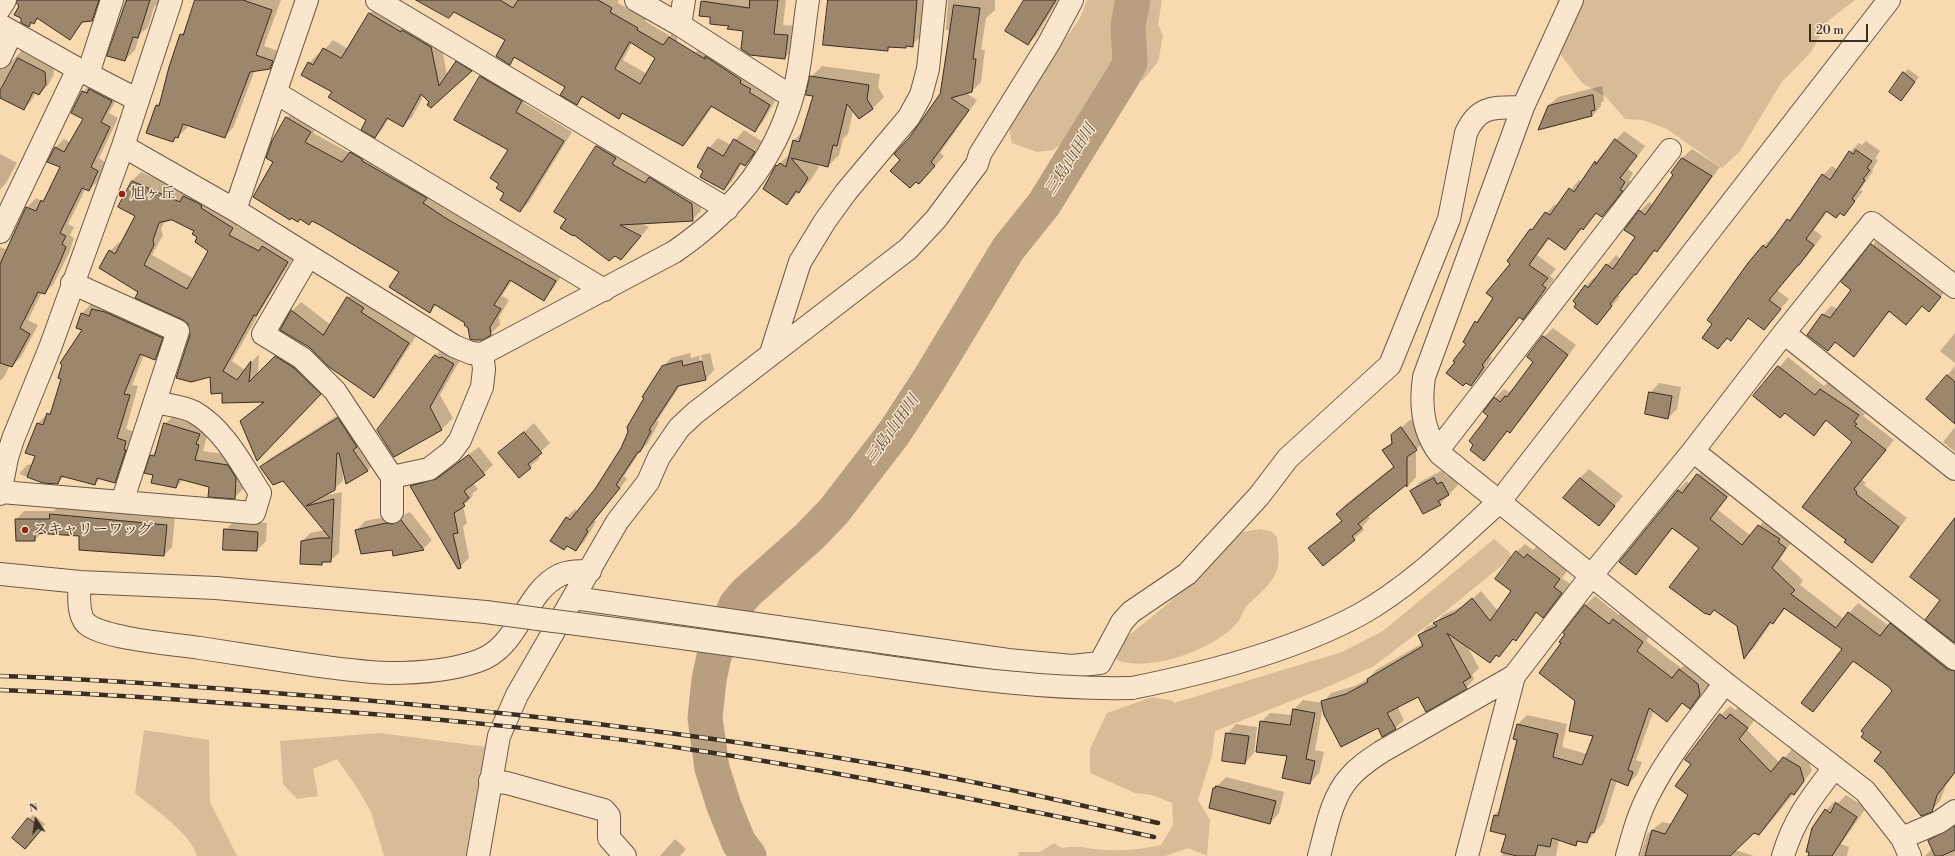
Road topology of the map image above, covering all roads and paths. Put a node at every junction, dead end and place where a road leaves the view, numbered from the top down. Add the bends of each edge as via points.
1 (5, 0) edge
2 (112, 0) edge
3 (171, 0) edge
4 (307, 0) edge
5 (377, 0) edge
6 (636, 0) edge
7 (684, 0) edge
8 (808, 0) edge
9 (935, 0) edge
10 (1072, 0) edge
11 (1572, 0) edge
12 (1889, 0) edge
13 (0, 8) edge
14 (680, 24) junction
15 (6, 28) edge
16 (0, 57) edge
17 (83, 72) junction
18 (276, 93) junction
19 (792, 97) junction
20 (138, 100) junction
21 (1522, 106) junction
22 (123, 146) junction
23 (1670, 150) dead end
24 (726, 209) junction
25 (235, 210) junction
26 (0, 232) edge
27 (308, 256) junction
28 (72, 283) junction
29 (1955, 287) edge
30 (604, 290) junction
31 (1784, 333) junction
32 (771, 353) junction
33 (482, 354) junction
34 (155, 402) junction
35 (1438, 450) junction
36 (1693, 451) junction
37 (1955, 469) edge
38 (392, 477) junction
39 (0, 493) edge
40 (1500, 501) junction
41 (122, 502) junction
42 (392, 512) dead end
43 (590, 571) junction
44 (0, 574) edge
45 (1591, 576) junction
46 (80, 582) junction
47 (574, 598) junction
48 (1955, 659) edge
49 (1514, 676) junction
50 (1725, 683) junction
51 (1834, 768) junction
52 (490, 781) junction
53 (1955, 811) edge
54 (1906, 847) edge
55 (478, 856) edge
56 (626, 856) edge
57 (1319, 856) edge
58 (1467, 856) edge
59 (1626, 856) edge
60 (1783, 856) edge

1 - 13 street
2 - 17 street
3 - 20 street
4 - 18 street
5 - 24 street
6 - 14 street
7 - 14 street
8 - 19 street
9 - 32 street via 928,69 921,95 909,118 846,192 800,262
10 - 32 street via 976,164 936,220 908,249
11 - 21 street
12 - 40 street
14 - 19 street
15 - 16 street
15 - 17 street
17 - 20 street
17 - 26 street
18 - 25 street
18 - 30 street
19 - 24 street via 788,113 768,156 740,195
20 - 22 street
21 - 35 street via 1424,376 1422,394 1425,424
21 - 47 street via 1483,110 1471,122 1466,133 1449,219 1390,366 1288,458 1259,496 1186,574 1131,612 1122,622 1100,663 1072,666 1008,660
22 - 25 street
22 - 28 street
23 - 35 street
24 - 30 street via 674,252
25 - 27 street
27 - 33 street via 454,346 471,353
27 - 38 street via 263,334 302,358 335,391
28 - 34 street via 178,331
28 - 39 street via 50,348 9,452
29 - 31 street via 1872,223
30 - 33 street
31 - 36 street
31 - 37 street
32 - 43 street via 679,428 659,457 648,482 618,522
33 - 38 street via 482,387 460,440 451,452 429,469
34 - 41 street
34 - 41 street via 192,411 206,420 230,446 260,493 256,510 254,513 240,513
35 - 40 street
36 - 45 street
36 - 48 street
38 - 42 street
39 - 41 street
40 - 45 street
40 - 46 street, bridge via 1402,586 1359,614 1304,640 1187,677 1132,688 1085,689 999,683 486,612 216,588
43 - 46 street via 574,571 560,575 546,585 508,640 491,657 467,666 440,670 388,672 334,668 101,632 86,624 79,607
43 - 47 street
44 - 46 street
45 - 49 street
45 - 50 street
47 - 52 street via 517,695 500,736
49 - 57 street via 1362,765 1348,779 1335,802
49 - 58 street
50 - 51 street
50 - 59 street via 1676,748 1650,792
51 - 54 street via 1865,791
51 - 60 street via 1802,811 1790,833
52 - 55 street
52 - 56 street via 507,783 604,810 609,816 609,838
53 - 54 street

